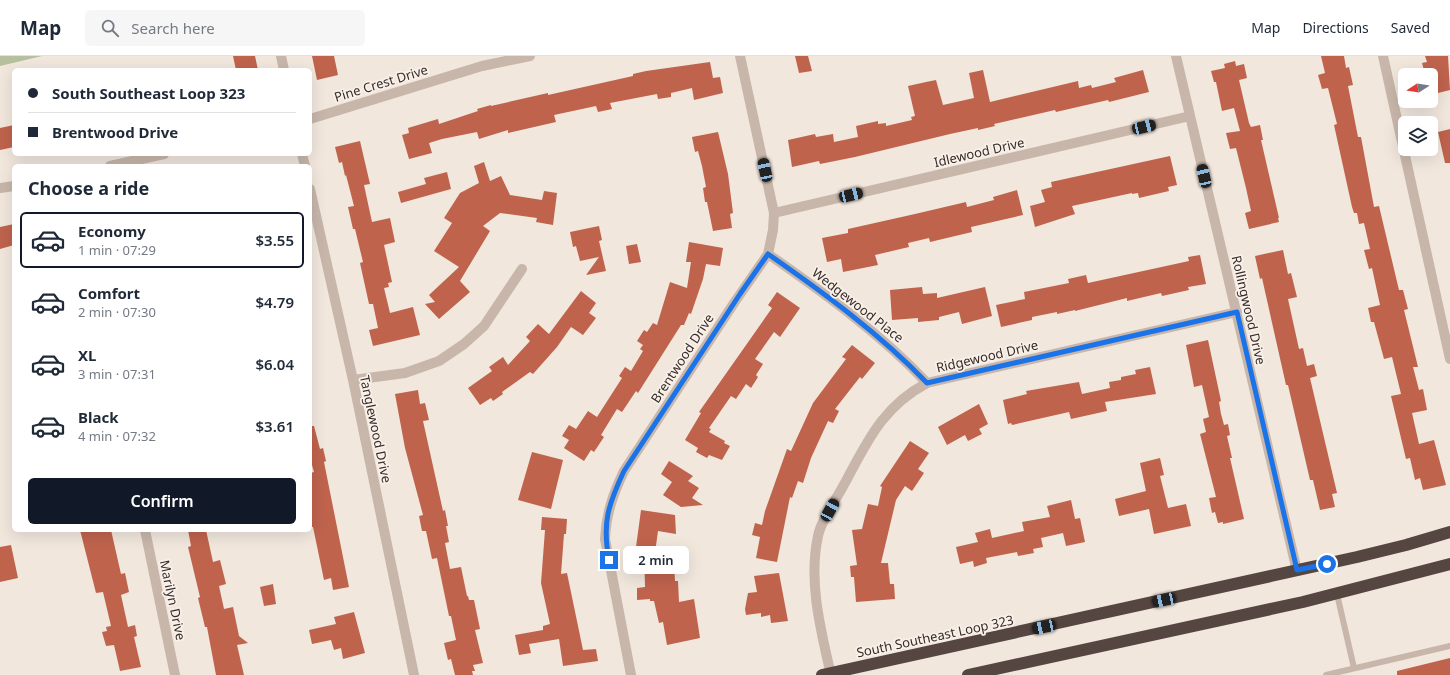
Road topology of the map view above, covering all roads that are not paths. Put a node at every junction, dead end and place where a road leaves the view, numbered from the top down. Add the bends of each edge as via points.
1 (281, 56) edge
2 (530, 56) edge
3 (740, 56) edge
4 (1176, 56) edge
5 (1383, 56) edge
6 (284, 68) edge
7 (1190, 116) junction
8 (312, 118) edge
9 (155, 156) edge
10 (119, 164) edge
11 (12, 186) edge
12 (0, 188) edge
13 (312, 198) edge
14 (774, 213) junction
15 (768, 254) junction
16 (522, 269) dead end
17 (1237, 312) junction
18 (1450, 359) edge
19 (353, 380) junction
20 (927, 383) junction
21 (145, 532) edge
22 (1450, 532) edge
23 (1450, 564) edge
24 (1297, 570) junction
25 (1337, 594) junction
26 (1450, 646) edge
27 (1354, 668) junction
28 (828, 674) edge
29 (175, 675) edge
30 (414, 675) edge
31 (631, 675) edge
32 (968, 675) edge
33 (1326, 675) edge

1 - 6 street
2 - 8 street, Pine Crest Drive via 482,66
3 - 14 street, Brentwood Drive
4 - 7 street, Rollingwood Drive
5 - 18 street
7 - 14 street, Idlewood Drive
7 - 17 street, Rollingwood Drive
9 - 10 street
11 - 12 street
13 - 19 street, Tanglewood Drive
14 - 15 street, Brentwood Drive
15 - 20 street, Wedgewood Place via 901,355
15 - 31 street, Brentwood Drive via 624,471 612,496 606,519 605,539
16 - 19 street via 484,326 464,344 439,360 405,373
17 - 20 street, Ridgewood Drive
17 - 24 street, Rollingwood Drive
19 - 30 street, Tanglewood Drive
20 - 28 street, Ridgewood Drive via 896,404 877,425 818,536 815,595
21 - 29 street, Marilyn Drive
22 - 24 highway, South Southeast Loop 323 via 1406,545
23 - 25 highway
24 - 28 highway, South Southeast Loop 323
25 - 27 lane
25 - 32 highway
26 - 27 lane
27 - 33 lane

